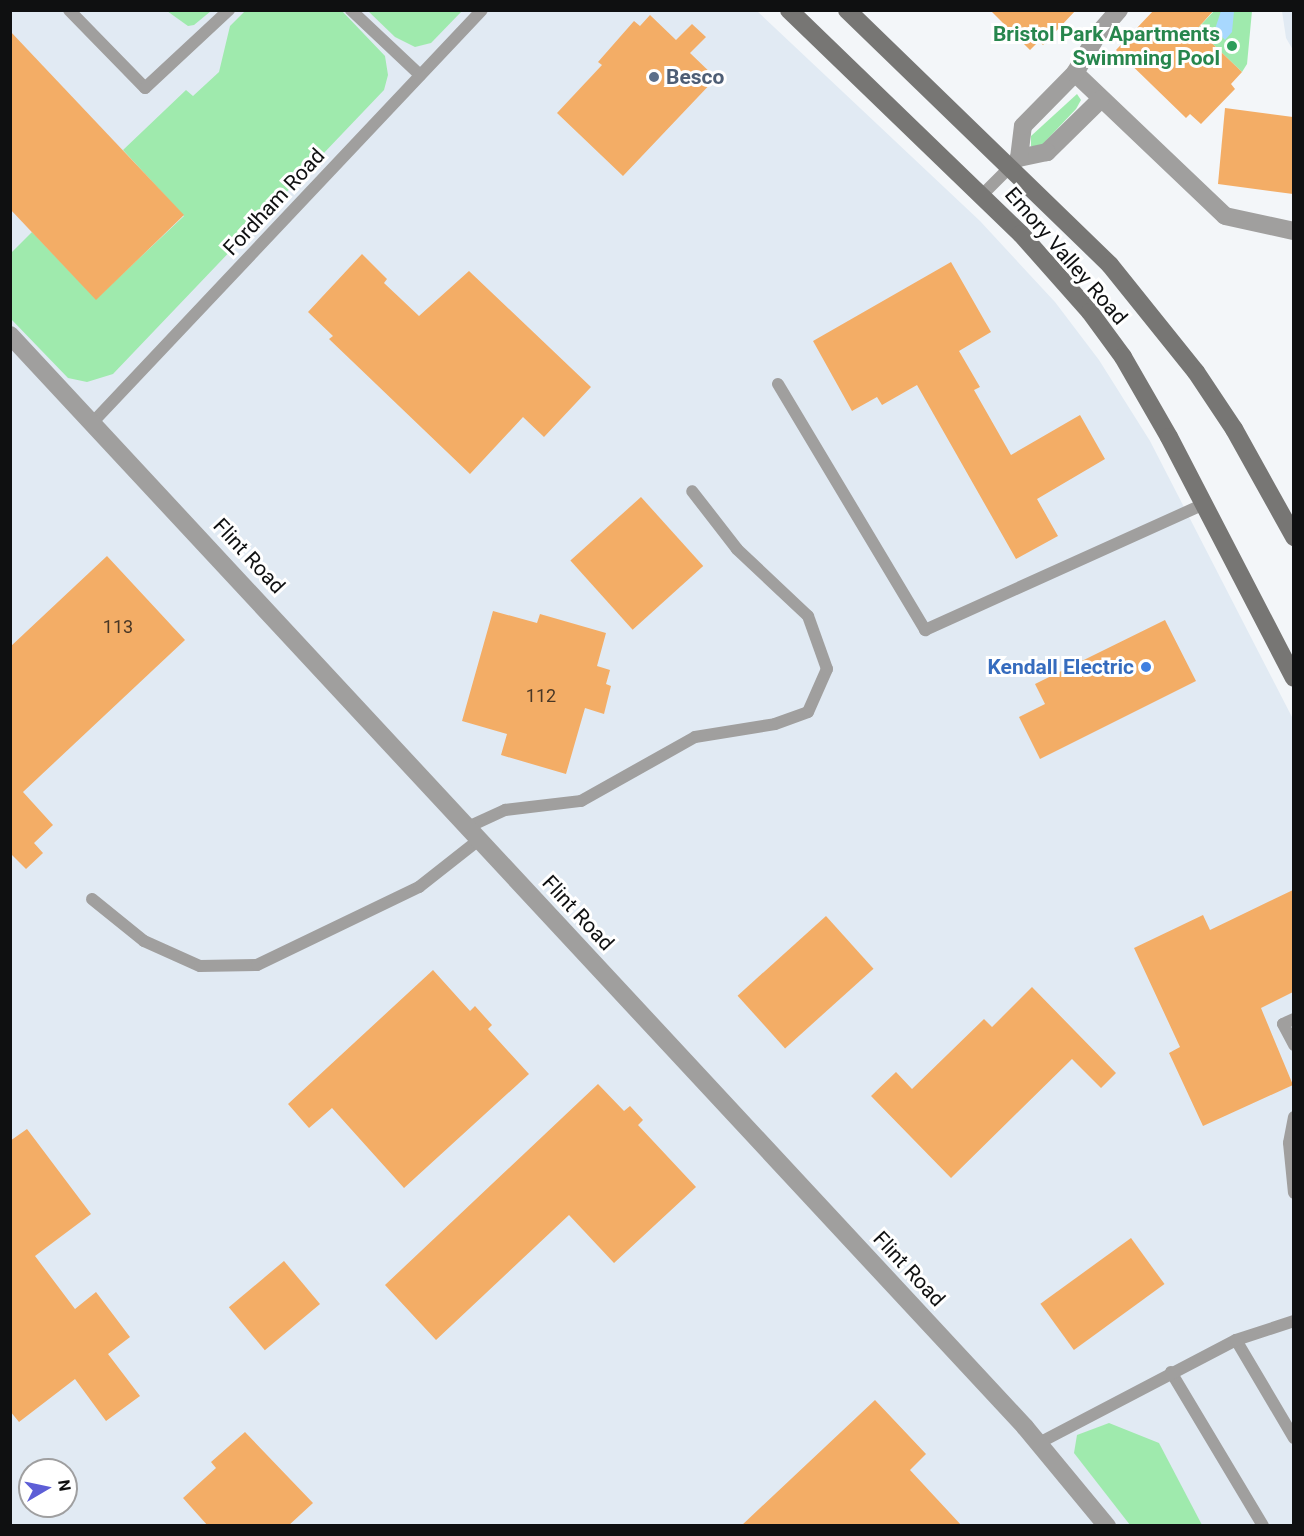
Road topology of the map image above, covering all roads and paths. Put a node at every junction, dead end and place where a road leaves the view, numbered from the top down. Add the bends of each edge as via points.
1 (69, 10) edge
2 (229, 10) edge
3 (351, 10) edge
4 (482, 10) edge
5 (789, 10) edge
6 (847, 10) edge
7 (1119, 10) edge
8 (1075, 73) junction
9 (420, 75) junction
10 (1101, 99) junction
11 (1015, 162) junction
12 (982, 195) junction
13 (1293, 231) edge
14 (10, 336) edge
15 (778, 384) dead end
16 (94, 421) junction
17 (692, 491) dead end
18 (1206, 503) junction
19 (1293, 537) edge
20 (1293, 678) edge
21 (474, 833) junction
22 (92, 899) dead end
23 (1293, 1019) edge
24 (1293, 1045) edge
25 (1293, 1117) edge
26 (1293, 1193) edge
27 (1293, 1321) edge
28 (1236, 1340) junction
29 (1171, 1372) junction
30 (1293, 1438) edge
31 (1039, 1443) junction
32 (1107, 1526) edge
33 (1263, 1526) edge

1 - 2 lane via 145,88
3 - 9 lane
4 - 9 lane, Fordham Road
5 - 12 main road, Emory Valley Road
6 - 11 main road, Emory Valley Road
7 - 8 street via 1098,34
8 - 10 street
8 - 11 street via 1023,126
9 - 16 lane, Fordham Road
10 - 11 street via 1047,152
10 - 13 street via 1225,216
11 - 12 lane
11 - 19 main road, Emory Valley Road via 1110,265 1196,372 1234,429
12 - 18 main road, Emory Valley Road via 1090,312 1123,357
14 - 16 street, Flint Road
15 - 18 lane via 925,630
16 - 21 street, Flint Road
17 - 21 lane via 737,549 808,616 827,669 808,712 775,724 695,737 581,801 505,810
18 - 20 main road, Emory Valley Road
21 - 22 lane via 418,887 257,965 200,966 144,941
21 - 31 street, Flint Road
23 - 24 lane via 1283,1024
25 - 26 lane via 1289,1143
27 - 28 lane
28 - 29 lane
28 - 30 lane
29 - 31 lane
29 - 33 lane
31 - 32 street, Flint Road

